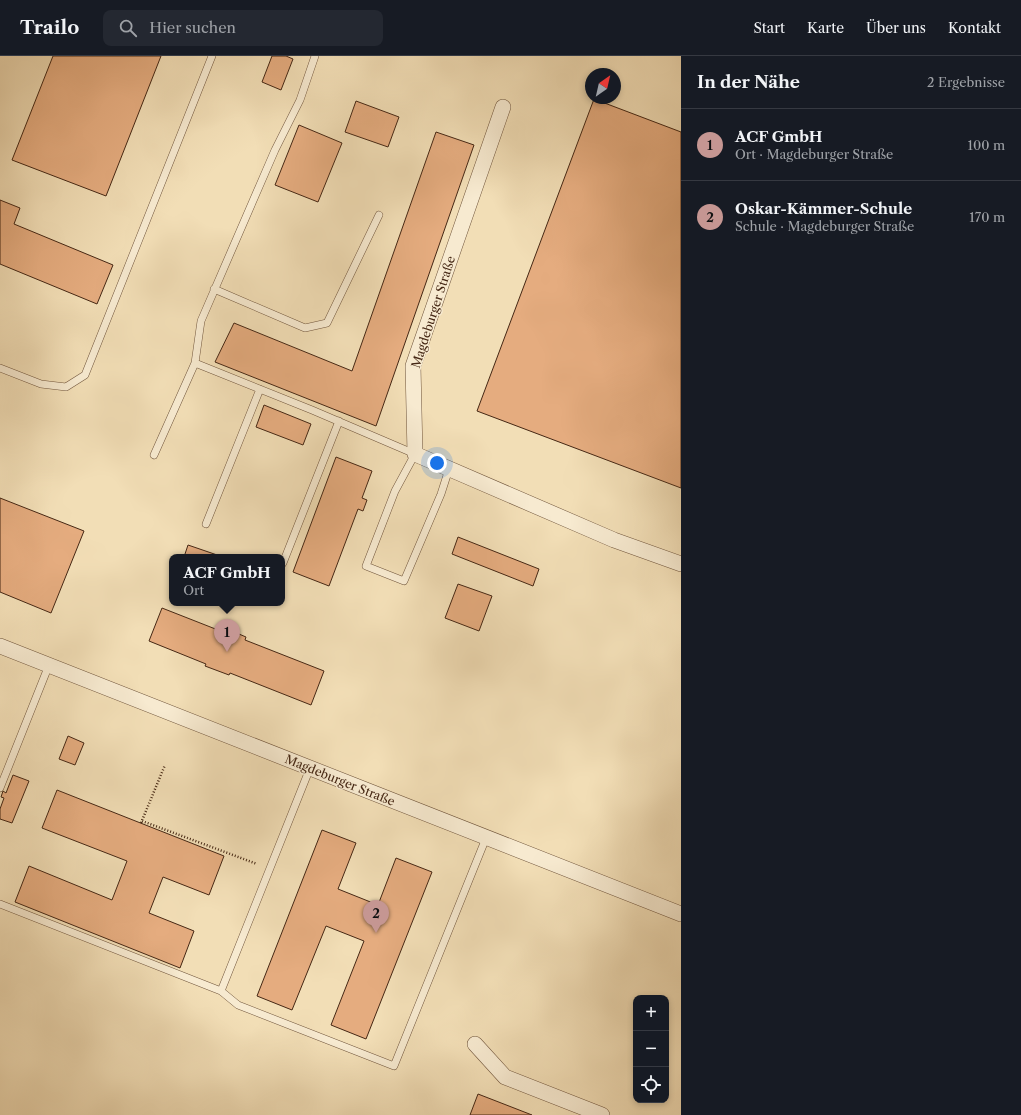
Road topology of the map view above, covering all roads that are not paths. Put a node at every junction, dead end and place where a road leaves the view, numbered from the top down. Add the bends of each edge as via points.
1 (212, 56) edge
2 (315, 56) edge
3 (503, 107) dead end
4 (379, 215) dead end
5 (214, 290) junction
6 (195, 363) junction
7 (0, 368) edge
8 (260, 389) junction
9 (339, 421) junction
10 (415, 454) junction
11 (154, 455) dead end
12 (449, 469) junction
13 (206, 524) dead end
14 (285, 558) edge
15 (681, 564) edge
16 (0, 646) edge
17 (49, 665) junction
18 (310, 768) junction
19 (0, 788) edge
20 (486, 838) junction
21 (0, 904) edge
22 (681, 914) edge
23 (221, 991) junction
24 (475, 1044) dead end
25 (602, 1115) edge

1 - 7 lane via 85,375 66,387 41,384
2 - 5 lane via 300,100 275,150
3 - 10 street, Magdeburger Straße via 413,366
4 - 5 lane via 327,323 305,328
5 - 6 lane via 201,321
6 - 8 lane
6 - 11 lane
8 - 9 lane
8 - 13 lane
9 - 10 lane
9 - 14 lane
10 - 12 street
10 - 12 lane via 395,490 366,566 404,581
12 - 15 street via 614,540
16 - 17 street, Magdeburger Straße
17 - 18 street, Magdeburger Straße
17 - 19 lane
18 - 20 street, Magdeburger Straße
18 - 23 lane
20 - 22 street, Magdeburger Straße
20 - 23 lane via 394,1066 238,1005
21 - 23 lane
24 - 25 street via 505,1077

